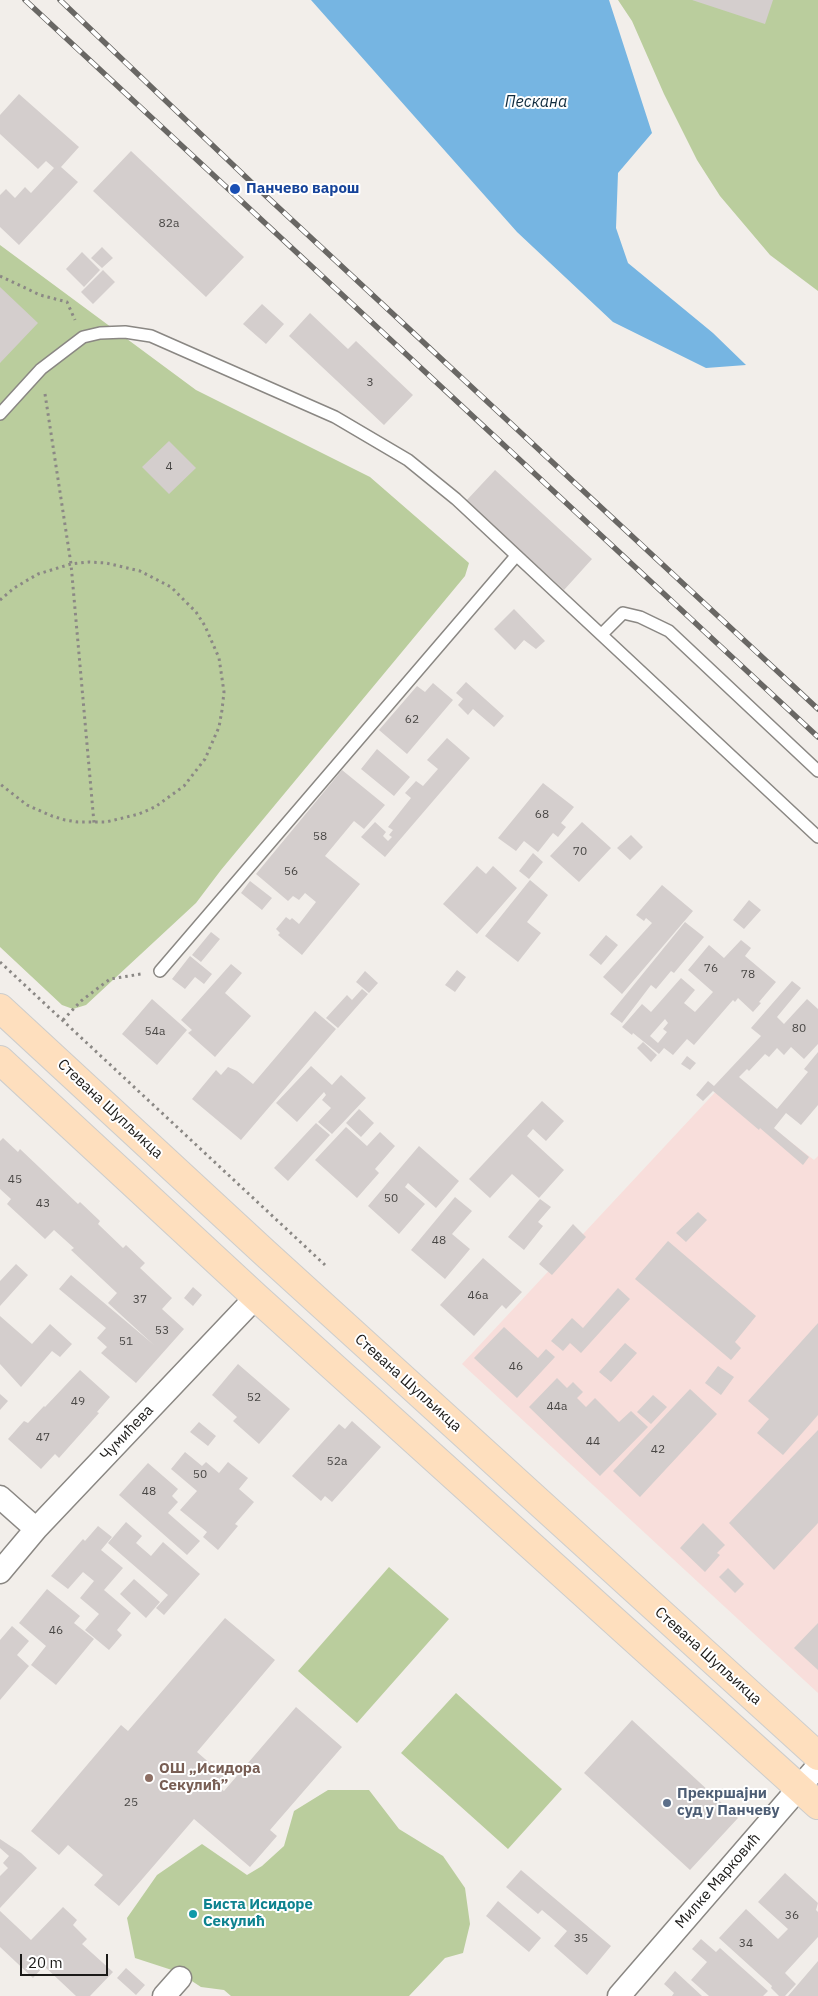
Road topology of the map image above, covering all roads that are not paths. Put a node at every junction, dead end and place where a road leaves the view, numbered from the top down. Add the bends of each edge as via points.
1 (0, 414) edge
2 (516, 556) junction
3 (602, 634) junction
4 (818, 771) edge
5 (818, 837) edge
6 (160, 971) road end
7 (0, 1008) edge
8 (0, 1060) edge
9 (256, 1297) junction
10 (0, 1497) edge
11 (36, 1529) junction
12 (0, 1572) edge
13 (818, 1756) edge
14 (818, 1766) edge
15 (798, 1786) junction
16 (818, 1805) edge
17 (180, 1978) dead end
18 (164, 1996) edge
19 (619, 1996) edge

1 - 2 lane via 41,369 83,337 126,332 151,336 334,417 408,460 456,499
2 - 3 lane
2 - 6 lane
3 - 4 lane via 623,613 670,631
3 - 5 lane
7 - 13 main road, Стевана Шупљикца
8 - 9 main road
9 - 11 street, Чумићева
9 - 15 main road
10 - 11 street
11 - 12 street, Чумићева
14 - 15 street, Милке Марковић
15 - 16 main road
15 - 19 street, Милке Марковић
17 - 18 street

